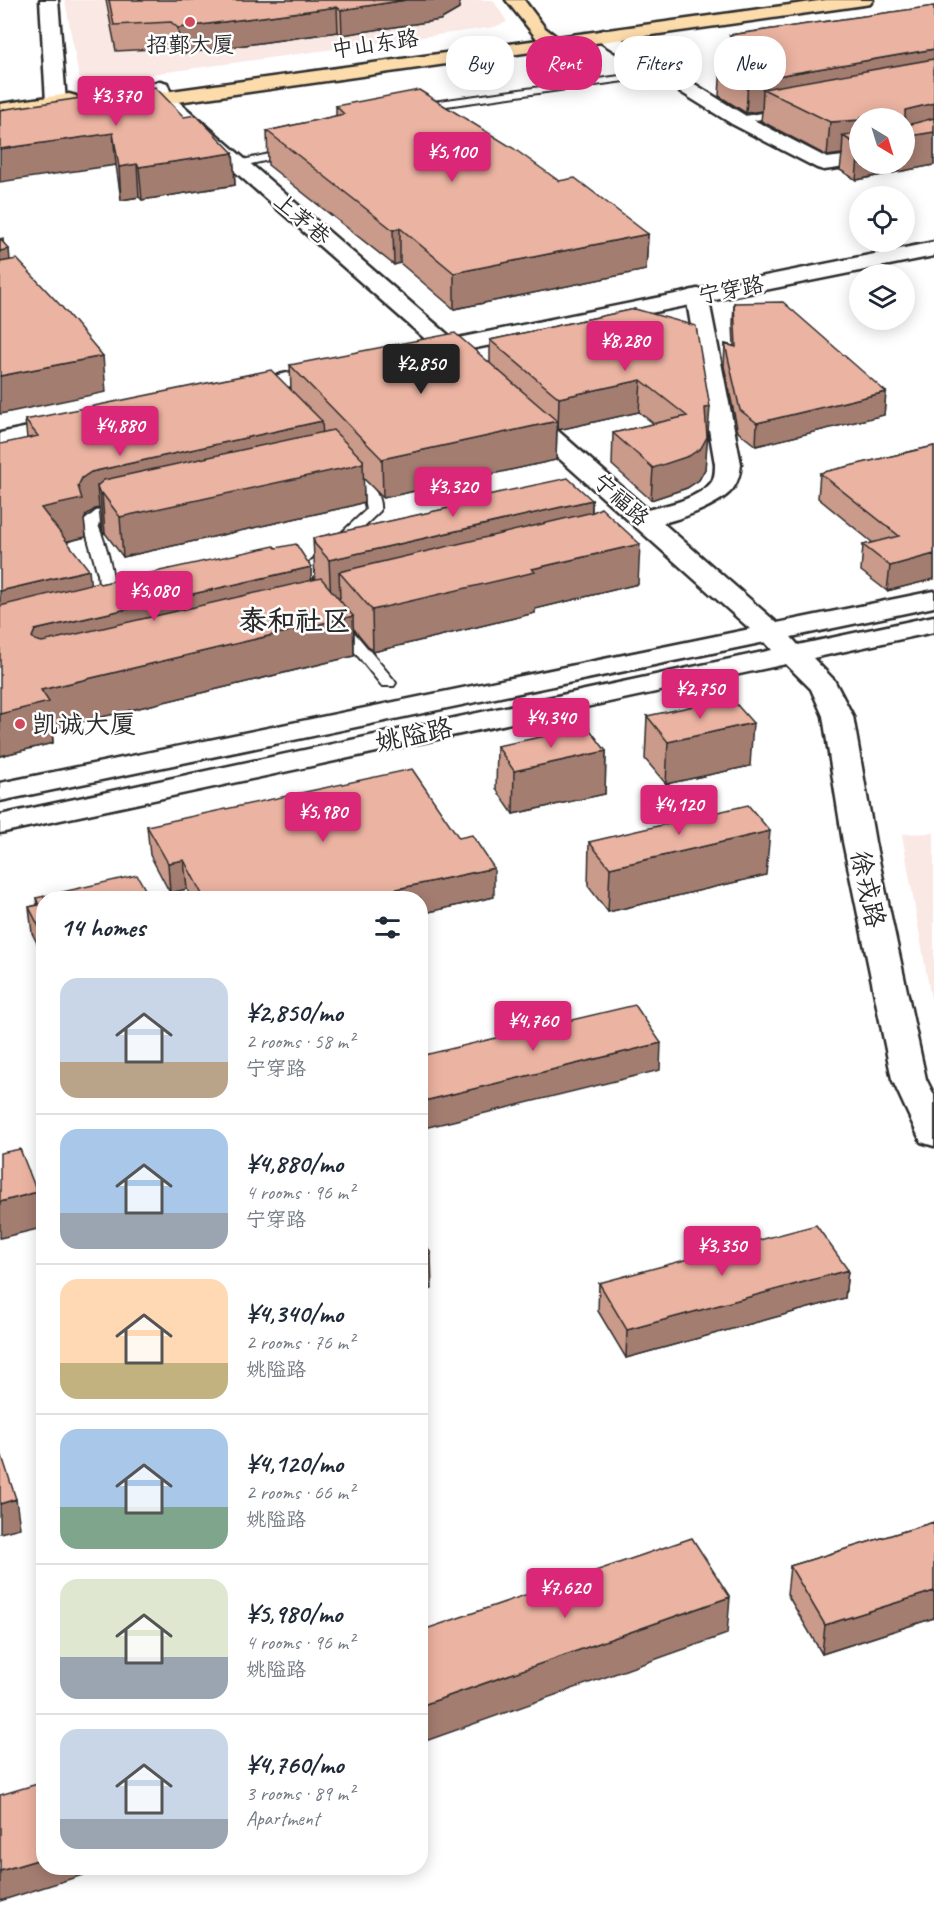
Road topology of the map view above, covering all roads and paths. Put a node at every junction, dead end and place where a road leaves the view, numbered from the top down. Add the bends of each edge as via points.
1 (49, 0) edge
2 (515, 0) edge
3 (763, 0) edge
4 (864, 0) edge
5 (545, 36) edge
6 (552, 36) edge
7 (604, 36) joint
8 (526, 40) edge
9 (614, 42) edge
10 (614, 80) edge
11 (690, 90) edge
12 (162, 93) junction
13 (56, 102) junction
14 (96, 102) junction
15 (406, 109) edge
16 (0, 110) edge
17 (795, 110) edge
18 (0, 120) edge
19 (739, 120) junction
20 (304, 149) edge
21 (849, 161) edge
22 (238, 164) junction
23 (934, 249) edge
24 (697, 297) junction
25 (448, 347) junction
26 (414, 354) edge
27 (356, 366) edge
28 (484, 378) edge
29 (217, 395) edge
30 (510, 402) edge
31 (92, 421) edge
32 (0, 440) edge
33 (338, 461) edge
34 (135, 506) edge
35 (643, 519) junction
36 (934, 599) edge
37 (96, 616) edge
38 (934, 624) edge
39 (770, 632) junction
40 (793, 654) junction
41 (388, 682) dead end
42 (0, 792) edge
43 (0, 824) edge
44 (934, 1134) edge

1 - 13 street
2 - 5 main road
3 - 6 main road, 中山东路
4 - 7 main road, 中山东路
7 - 9 street
8 - 12 main road, 中山东路
10 - 15 lane
11 - 19 street
12 - 14 main road, 中山东路
12 - 22 street, 上茅巷
13 - 14 main road, 中山东路
13 - 16 main road, 中山东路
14 - 18 main road, 中山东路
17 - 19 lane
19 - 21 street via 824,164
20 - 22 lane
22 - 25 street, 上茅巷
23 - 24 street, 宁穿路
24 - 25 street, 宁穿路
24 - 35 street via 728,464 726,478 722,486 706,496
25 - 26 street, 宁穿路
25 - 28 street
27 - 29 street via 267,390
30 - 35 street, 宁福路
31 - 32 street
33 - 41 lane via 373,497 375,504 373,511 305,578 308,587
34 - 37 lane via 92,520 108,580 108,610
35 - 39 street, 宁福路
36 - 39 street, 姚隘路
38 - 40 street, 姚隘路
39 - 40 street, 宁福路
39 - 42 street, 姚隘路
40 - 43 street, 姚隘路
40 - 44 street, 徐戎路 via 824,686 838,717 858,842 909,1079

